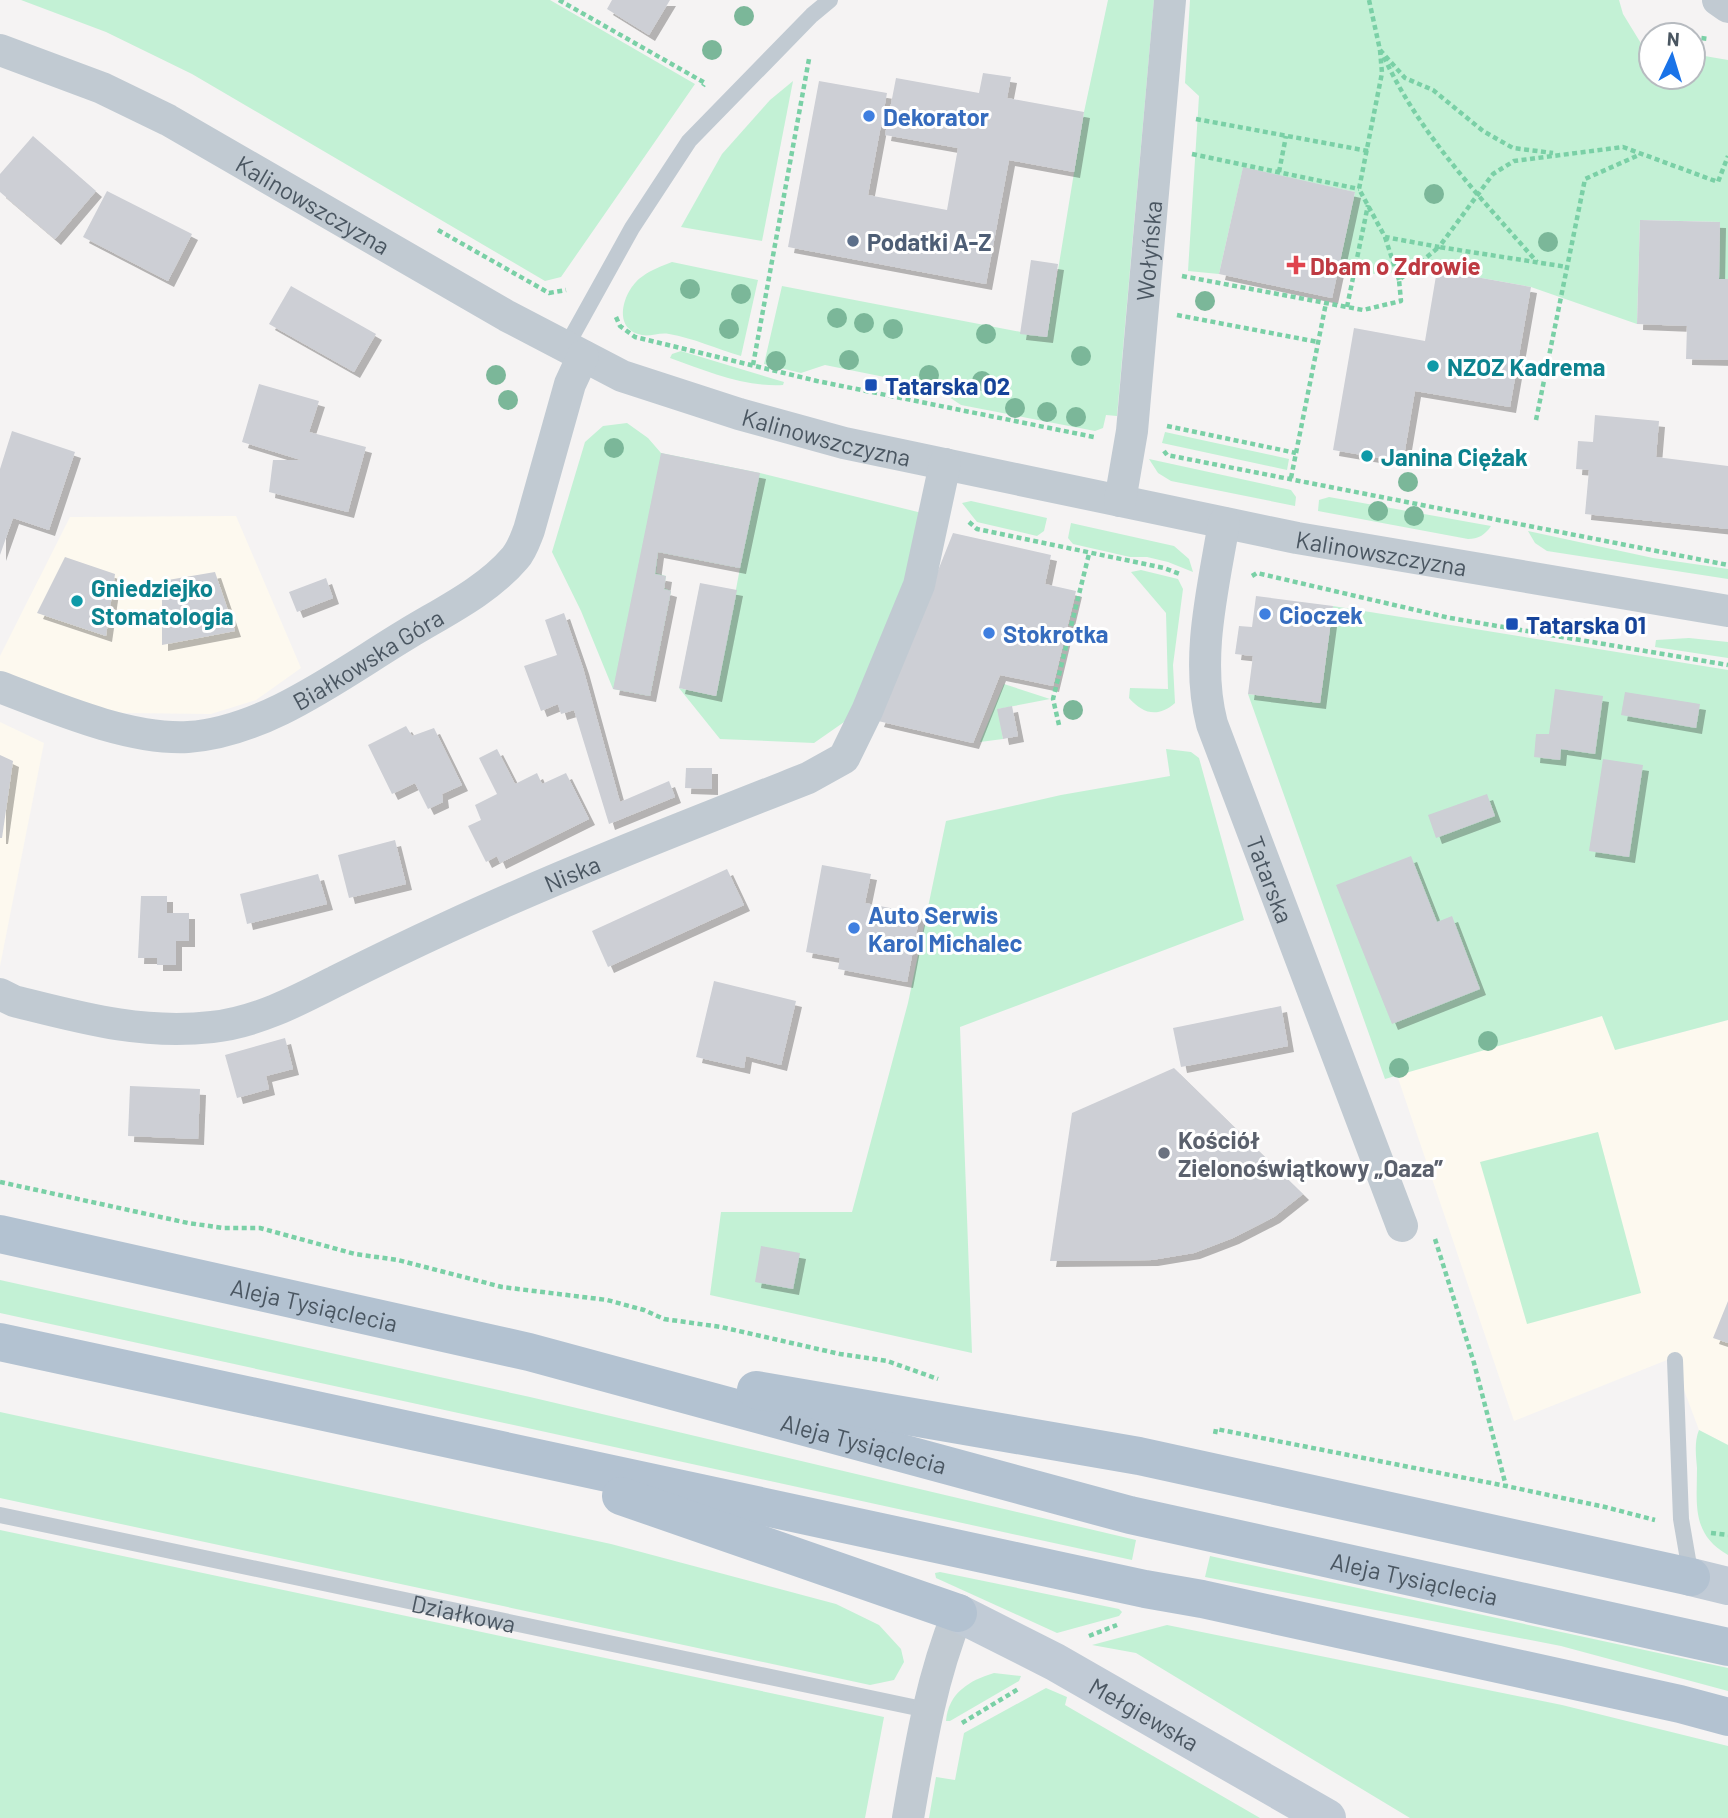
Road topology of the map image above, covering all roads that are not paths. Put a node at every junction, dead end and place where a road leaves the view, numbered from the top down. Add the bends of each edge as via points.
1 (830, 0) edge
2 (1170, 0) edge
3 (1718, 0) edge
4 (1728, 7) edge
5 (0, 50) edge
6 (574, 352) junction
7 (944, 464) junction
8 (1120, 501) junction
9 (1224, 523) junction
10 (1728, 611) edge
11 (0, 687) edge
12 (0, 994) edge
13 (1402, 1226) dead end
14 (0, 1234) edge
15 (0, 1342) edge
16 (529, 1352) junction
17 (1675, 1360) dead end
18 (453, 1438) junction
19 (0, 1515) edge
20 (1691, 1577) junction
21 (1728, 1586) edge
22 (958, 1613) junction
23 (1728, 1647) edge
24 (927, 1710) junction
25 (1728, 1717) edge
26 (908, 1818) edge
27 (1327, 1818) edge

1 - 6 lane via 689,141 632,228
2 - 8 street, Wołyńska via 1132,431
3 - 4 street
5 - 6 street, Kalinowszczyzna via 102,88 168,120
6 - 7 street, Kalinowszczyzna via 622,376 764,422
6 - 11 street, Białkowska Góra via 570,384 530,530 514,559 445,611 285,708 218,733 186,737 111,726
7 - 8 street, Kalinowszczyzna
7 - 12 street, Niska via 919,585 844,758 808,778 547,881 253,1018 215,1027 161,1031 108,1024
8 - 9 street, Kalinowszczyzna
9 - 10 street, Kalinowszczyzna
9 - 13 street, Tatarska via 1212,595 1205,700
14 - 16 main road, Aleja Tysiąclecia
15 - 18 main road
16 - 20 main road via 1139,1456
16 - 23 main road, Aleja Tysiąclecia via 1130,1515
17 - 20 lane via 1683,1529
18 - 22 main road
18 - 25 main road
19 - 24 lane, Działkowa
20 - 21 main road
22 - 24 street
22 - 27 main road, Mełgiewska via 1055,1662
24 - 26 street

